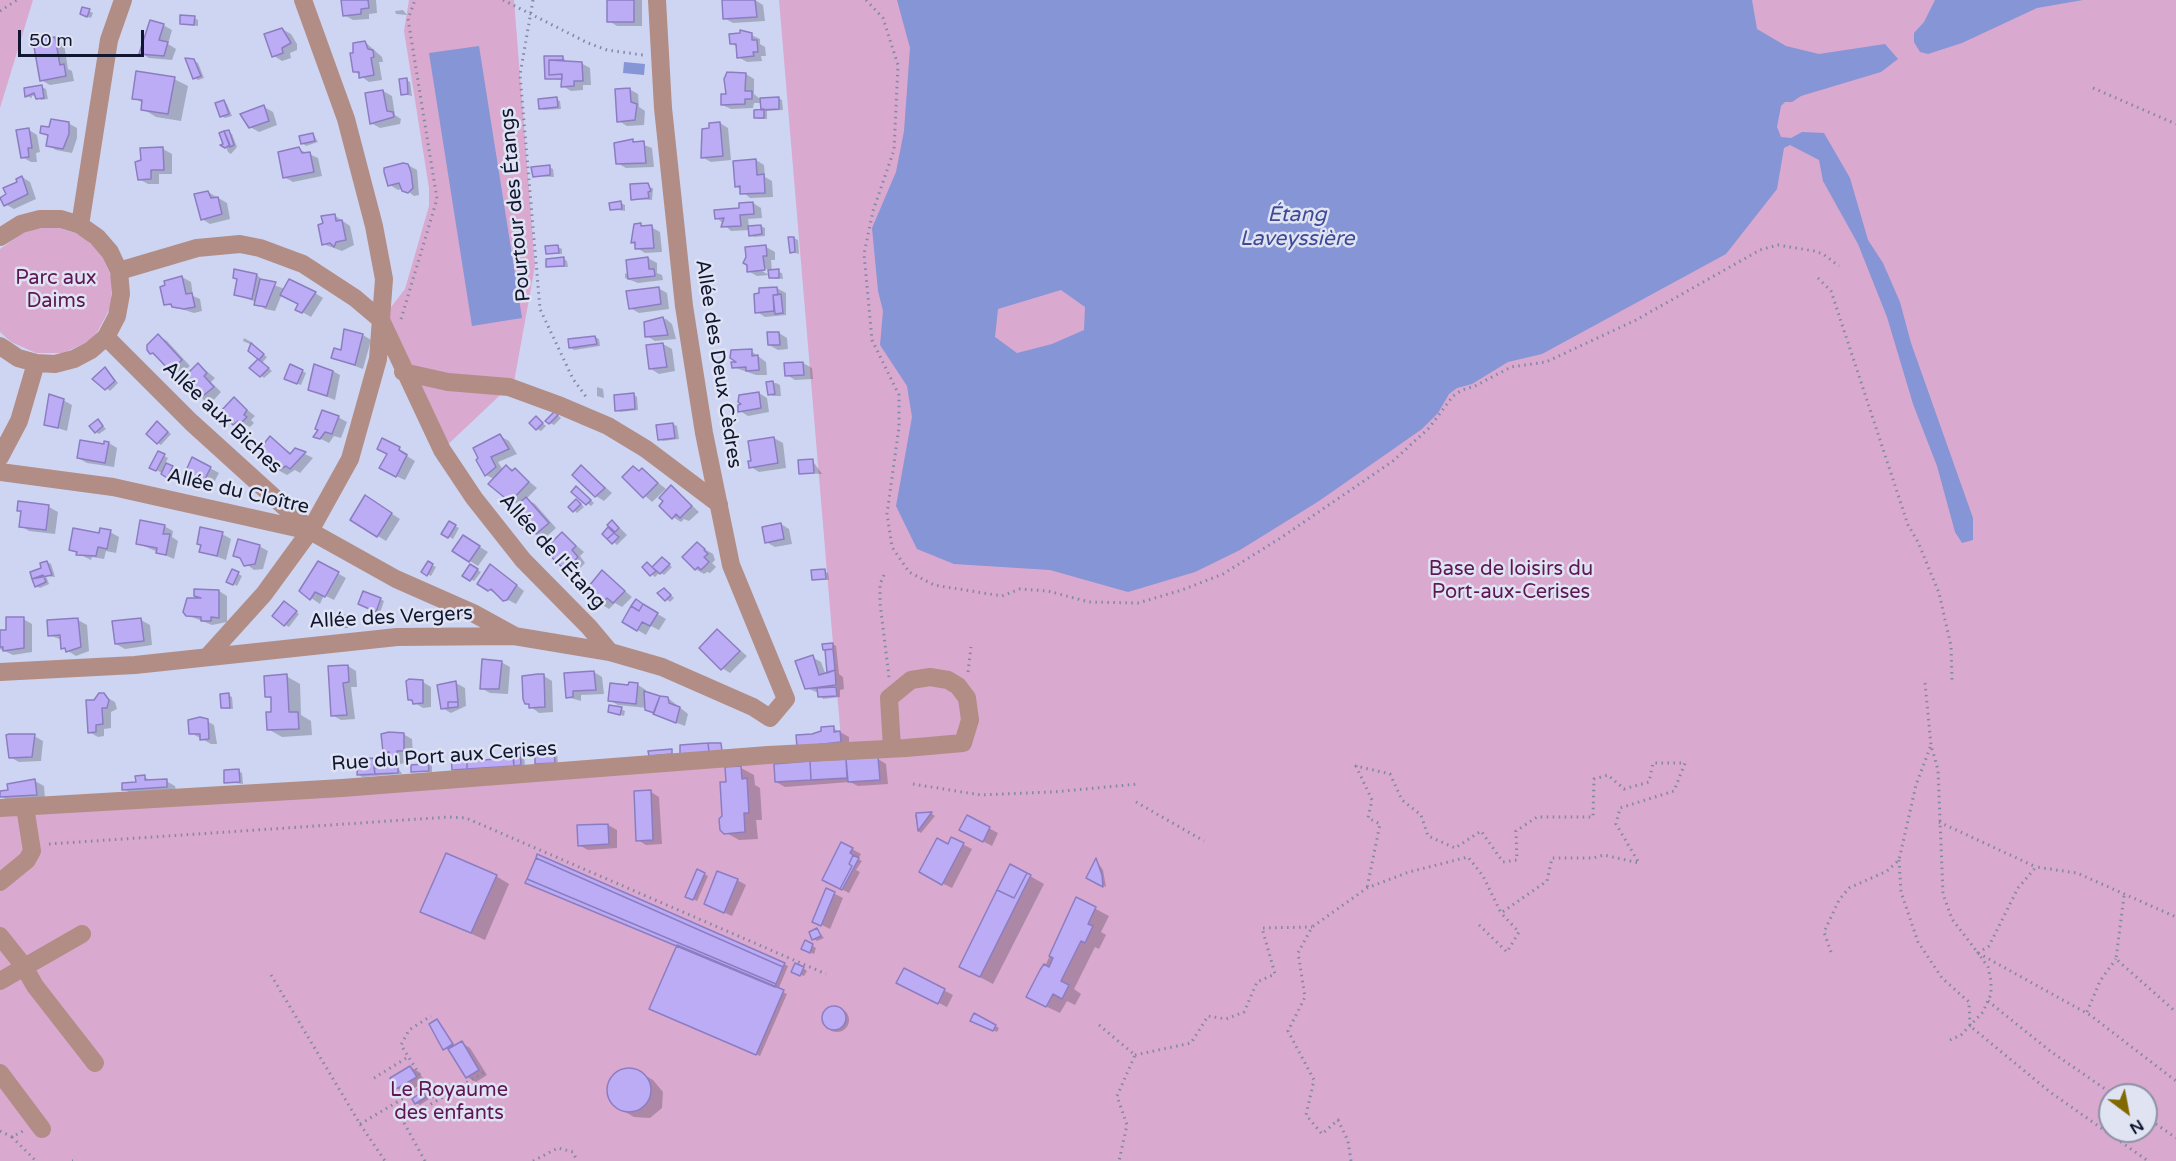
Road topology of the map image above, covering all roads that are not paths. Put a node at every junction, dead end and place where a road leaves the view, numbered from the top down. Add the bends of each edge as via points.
1 (123, 0) edge
2 (303, 0) edge
3 (657, 0) edge
4 (80, 225) junction
5 (0, 237) edge
6 (119, 271) junction
7 (381, 320) junction
8 (105, 337) junction
9 (0, 346) edge
10 (36, 363) junction
11 (403, 372) junction
12 (0, 457) edge
13 (0, 472) edge
14 (719, 504) junction
15 (310, 531) junction
16 (514, 636) junction
17 (610, 652) junction
18 (208, 656) junction
19 (0, 672) edge
20 (770, 718) joint
21 (892, 748) junction
22 (26, 807) junction
23 (0, 808) edge
24 (27, 860) junction
25 (0, 872) edge
26 (0, 882) edge
27 (82, 934) dead end
28 (0, 936) edge
29 (23, 965) junction
30 (0, 981) edge
31 (95, 1063) dead end
32 (0, 1073) edge
33 (39, 1125) road end

1 - 4 street via 109,40
2 - 7 street via 328,63 360,169 384,279
3 - 14 street, Allée des Deux Cèdres via 672,208 684,306
4 - 5 street via 61,219 40,219 21,224
4 - 6 street via 110,252
6 - 7 street via 196,248 240,243 303,264 328,278
6 - 8 street via 121,294 117,316
7 - 11 street, Allée de l'Étang
7 - 15 street via 378,359 350,459
8 - 10 street via 74,359
8 - 15 street, Allée aux Biches
9 - 10 street via 18,358
10 - 12 street via 19,421
11 - 14 street via 448,382 509,387 608,426 677,470
11 - 17 street, Allée de l'Étang via 442,450 500,534
13 - 15 street, Allée du Cloître via 113,487
14 - 20 street, Allée des Deux Cèdres via 731,566 786,699
15 - 16 street, Allée du Cloître via 396,579
15 - 18 street via 264,594
16 - 17 street, Allée des Vergers
16 - 18 street, Allée des Vergers via 397,637
17 - 20 street, Allée des Vergers via 662,667
18 - 19 street, Allée des Vergers via 69,671
21 - 21 street, Rue du Port aux Cerises via 892,693 911,680 930,677 958,686 967,698 970,720 963,743
21 - 22 street, Rue du Port aux Cerises
22 - 23 street, Rue du Port aux Cerises
22 - 24 street via 33,851
24 - 25 street
24 - 26 street
27 - 29 street
28 - 29 street
29 - 30 street
29 - 31 street
32 - 33 street

